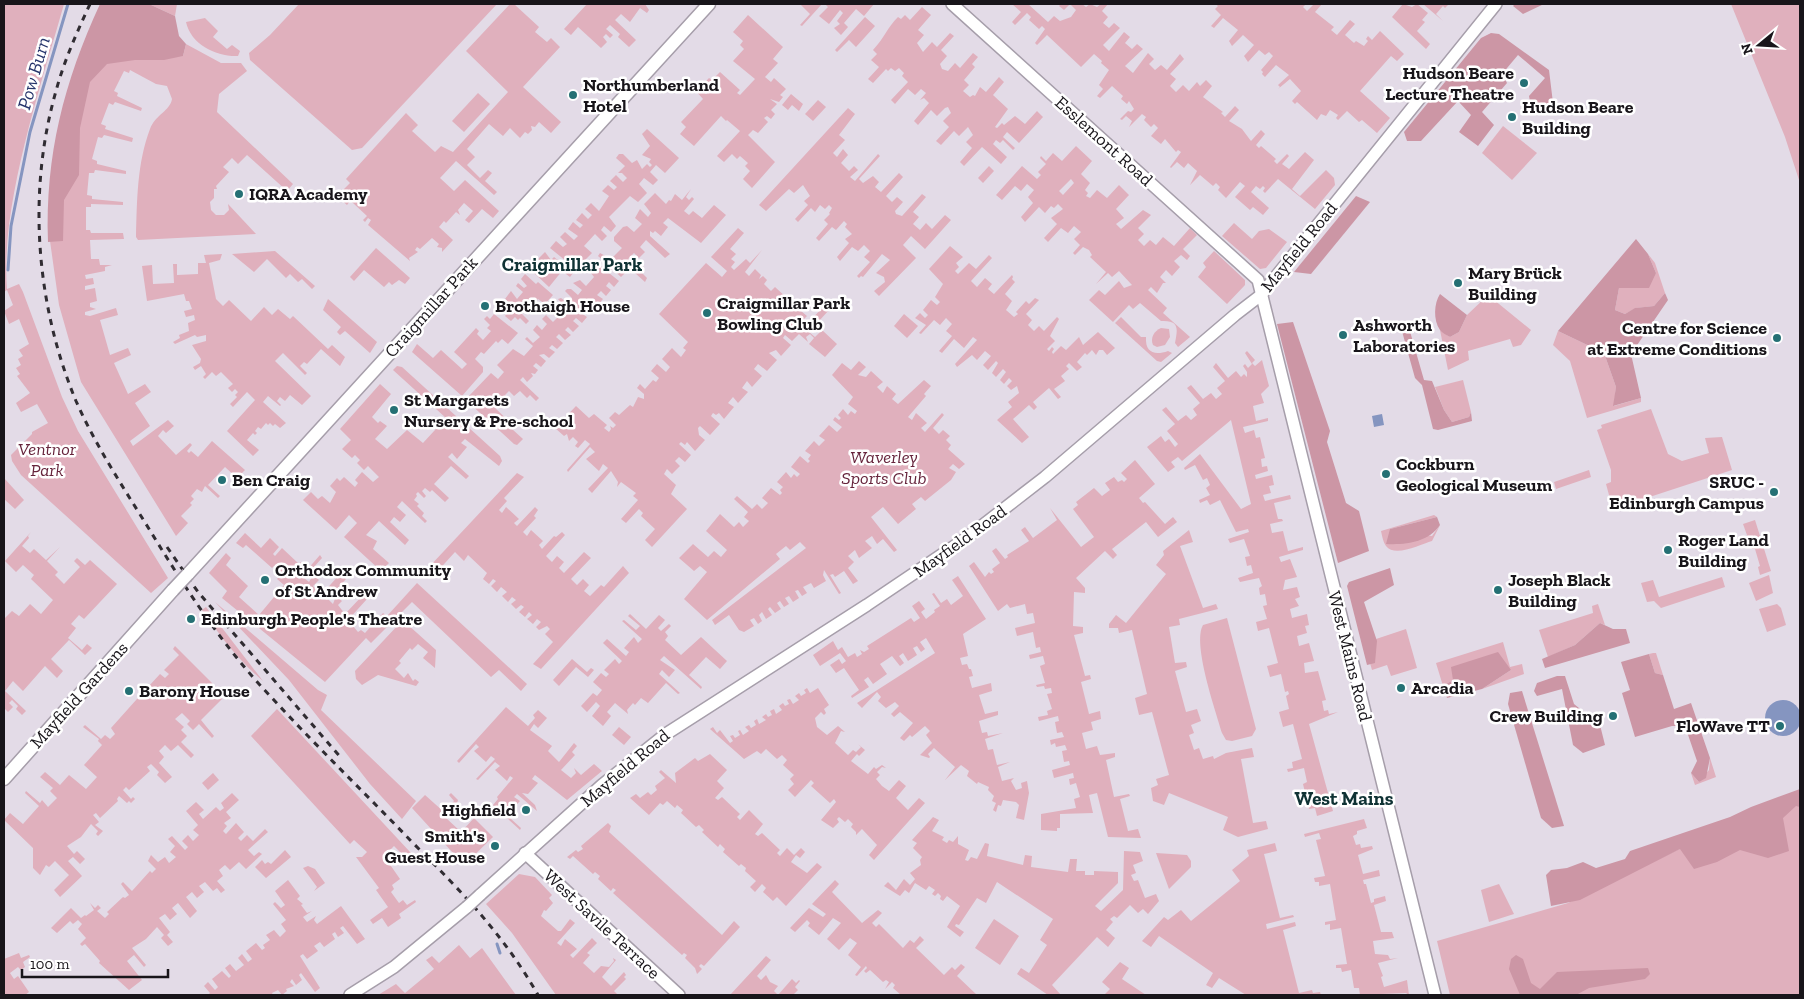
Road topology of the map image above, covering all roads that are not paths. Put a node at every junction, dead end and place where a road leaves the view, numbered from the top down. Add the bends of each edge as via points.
1 (709, 4) edge
2 (952, 4) edge
3 (1496, 4) edge
4 (1264, 291) junction
5 (1246, 305) junction
6 (1266, 317) junction
7 (154, 612) joint
8 (4, 778) edge
9 (526, 853) junction
10 (350, 995) edge
11 (679, 995) edge
12 (1435, 995) edge

1 - 7 main road, Craigmillar Park, bridge
2 - 4 street, Esslemont Road via 1256,277
3 - 4 street, Mayfield Road
4 - 5 street, Mayfield Road
4 - 6 street, West Mains Road
5 - 6 street via 1256,308
5 - 9 street, Mayfield Road via 971,535 677,725 628,763
6 - 12 street, West Mains Road
7 - 8 main road, Mayfield Gardens
9 - 10 street, Mayfield Road, bridge via 394,967
9 - 11 street, West Savile Terrace

